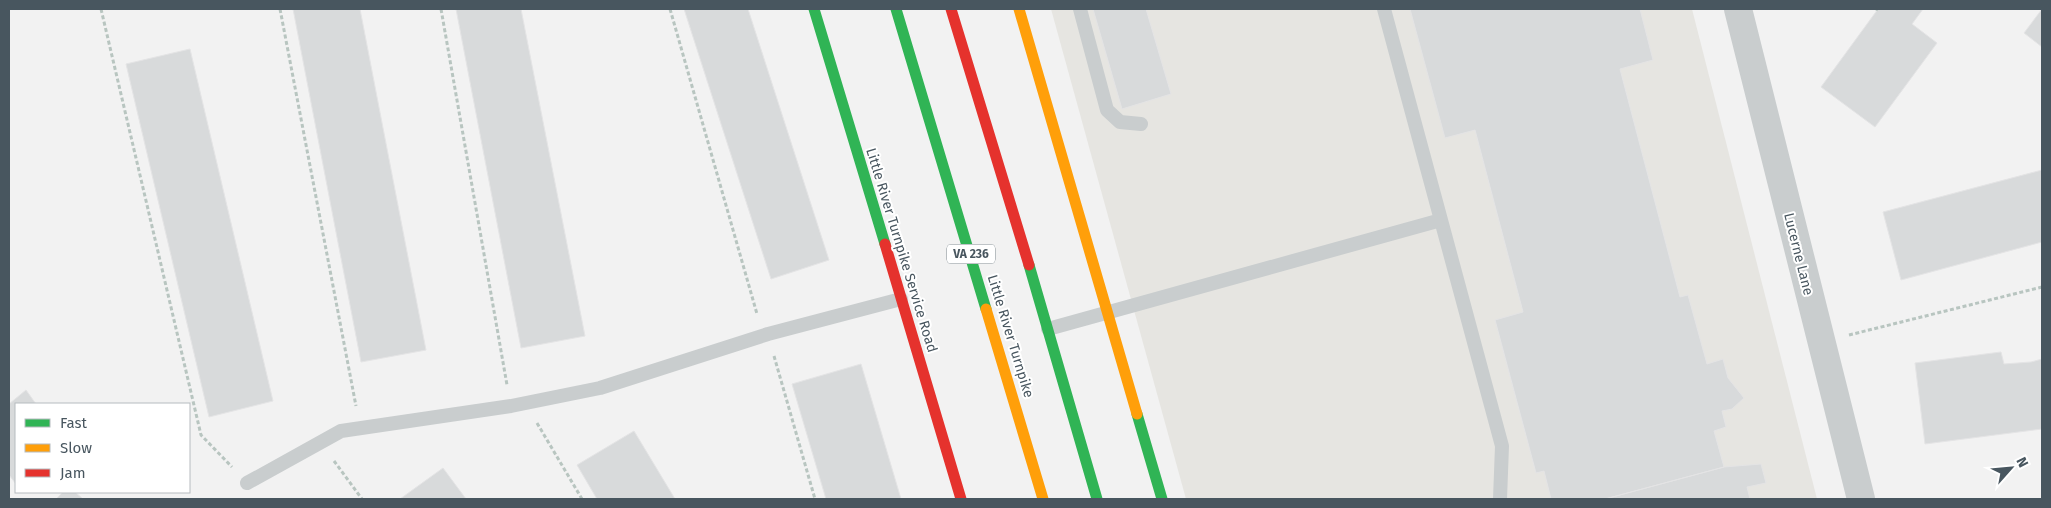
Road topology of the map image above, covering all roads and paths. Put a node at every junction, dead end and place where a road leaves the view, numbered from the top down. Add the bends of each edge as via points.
1 (101, 9) edge
2 (280, 9) edge
3 (442, 9) edge
4 (670, 9) edge
5 (814, 9) edge
6 (896, 9) edge
7 (951, 9) edge
8 (1019, 9) edge
9 (1080, 9) edge
10 (1384, 9) edge
11 (1738, 9) edge
12 (1141, 124) dead end
13 (1441, 220) junction
14 (2042, 287) edge
15 (901, 299) junction
16 (1108, 312) junction
17 (1048, 329) junction
18 (766, 335) junction
19 (1821, 342) junction
20 (518, 405) junction
21 (360, 427) junction
22 (320, 443) junction
23 (247, 483) joint
24 (362, 499) edge
25 (582, 499) edge
26 (815, 499) edge
27 (961, 499) edge
28 (1044, 499) edge
29 (1097, 499) edge
30 (1162, 499) edge
31 (1500, 499) edge
32 (1861, 499) edge

1 - 23 path via 201,435
2 - 21 path
3 - 20 path
4 - 18 path
5 - 15 street, Little River Turnpike Service Road
6 - 28 street, Little River Turnpike / VA 236
7 - 17 street
8 - 16 street
9 - 12 lane via 1107,110 1120,122
10 - 13 lane
11 - 19 street, Lucerne Lane
13 - 16 lane
13 - 31 lane via 1502,446
14 - 19 path
15 - 18 lane
15 - 27 street, Little River Turnpike Service Road
16 - 17 lane
16 - 30 street
17 - 29 street
18 - 20 lane via 600,388
18 - 26 path
19 - 32 street, Lucerne Lane
20 - 21 lane
20 - 25 path
21 - 22 lane via 341,431
22 - 23 lane
22 - 24 path

